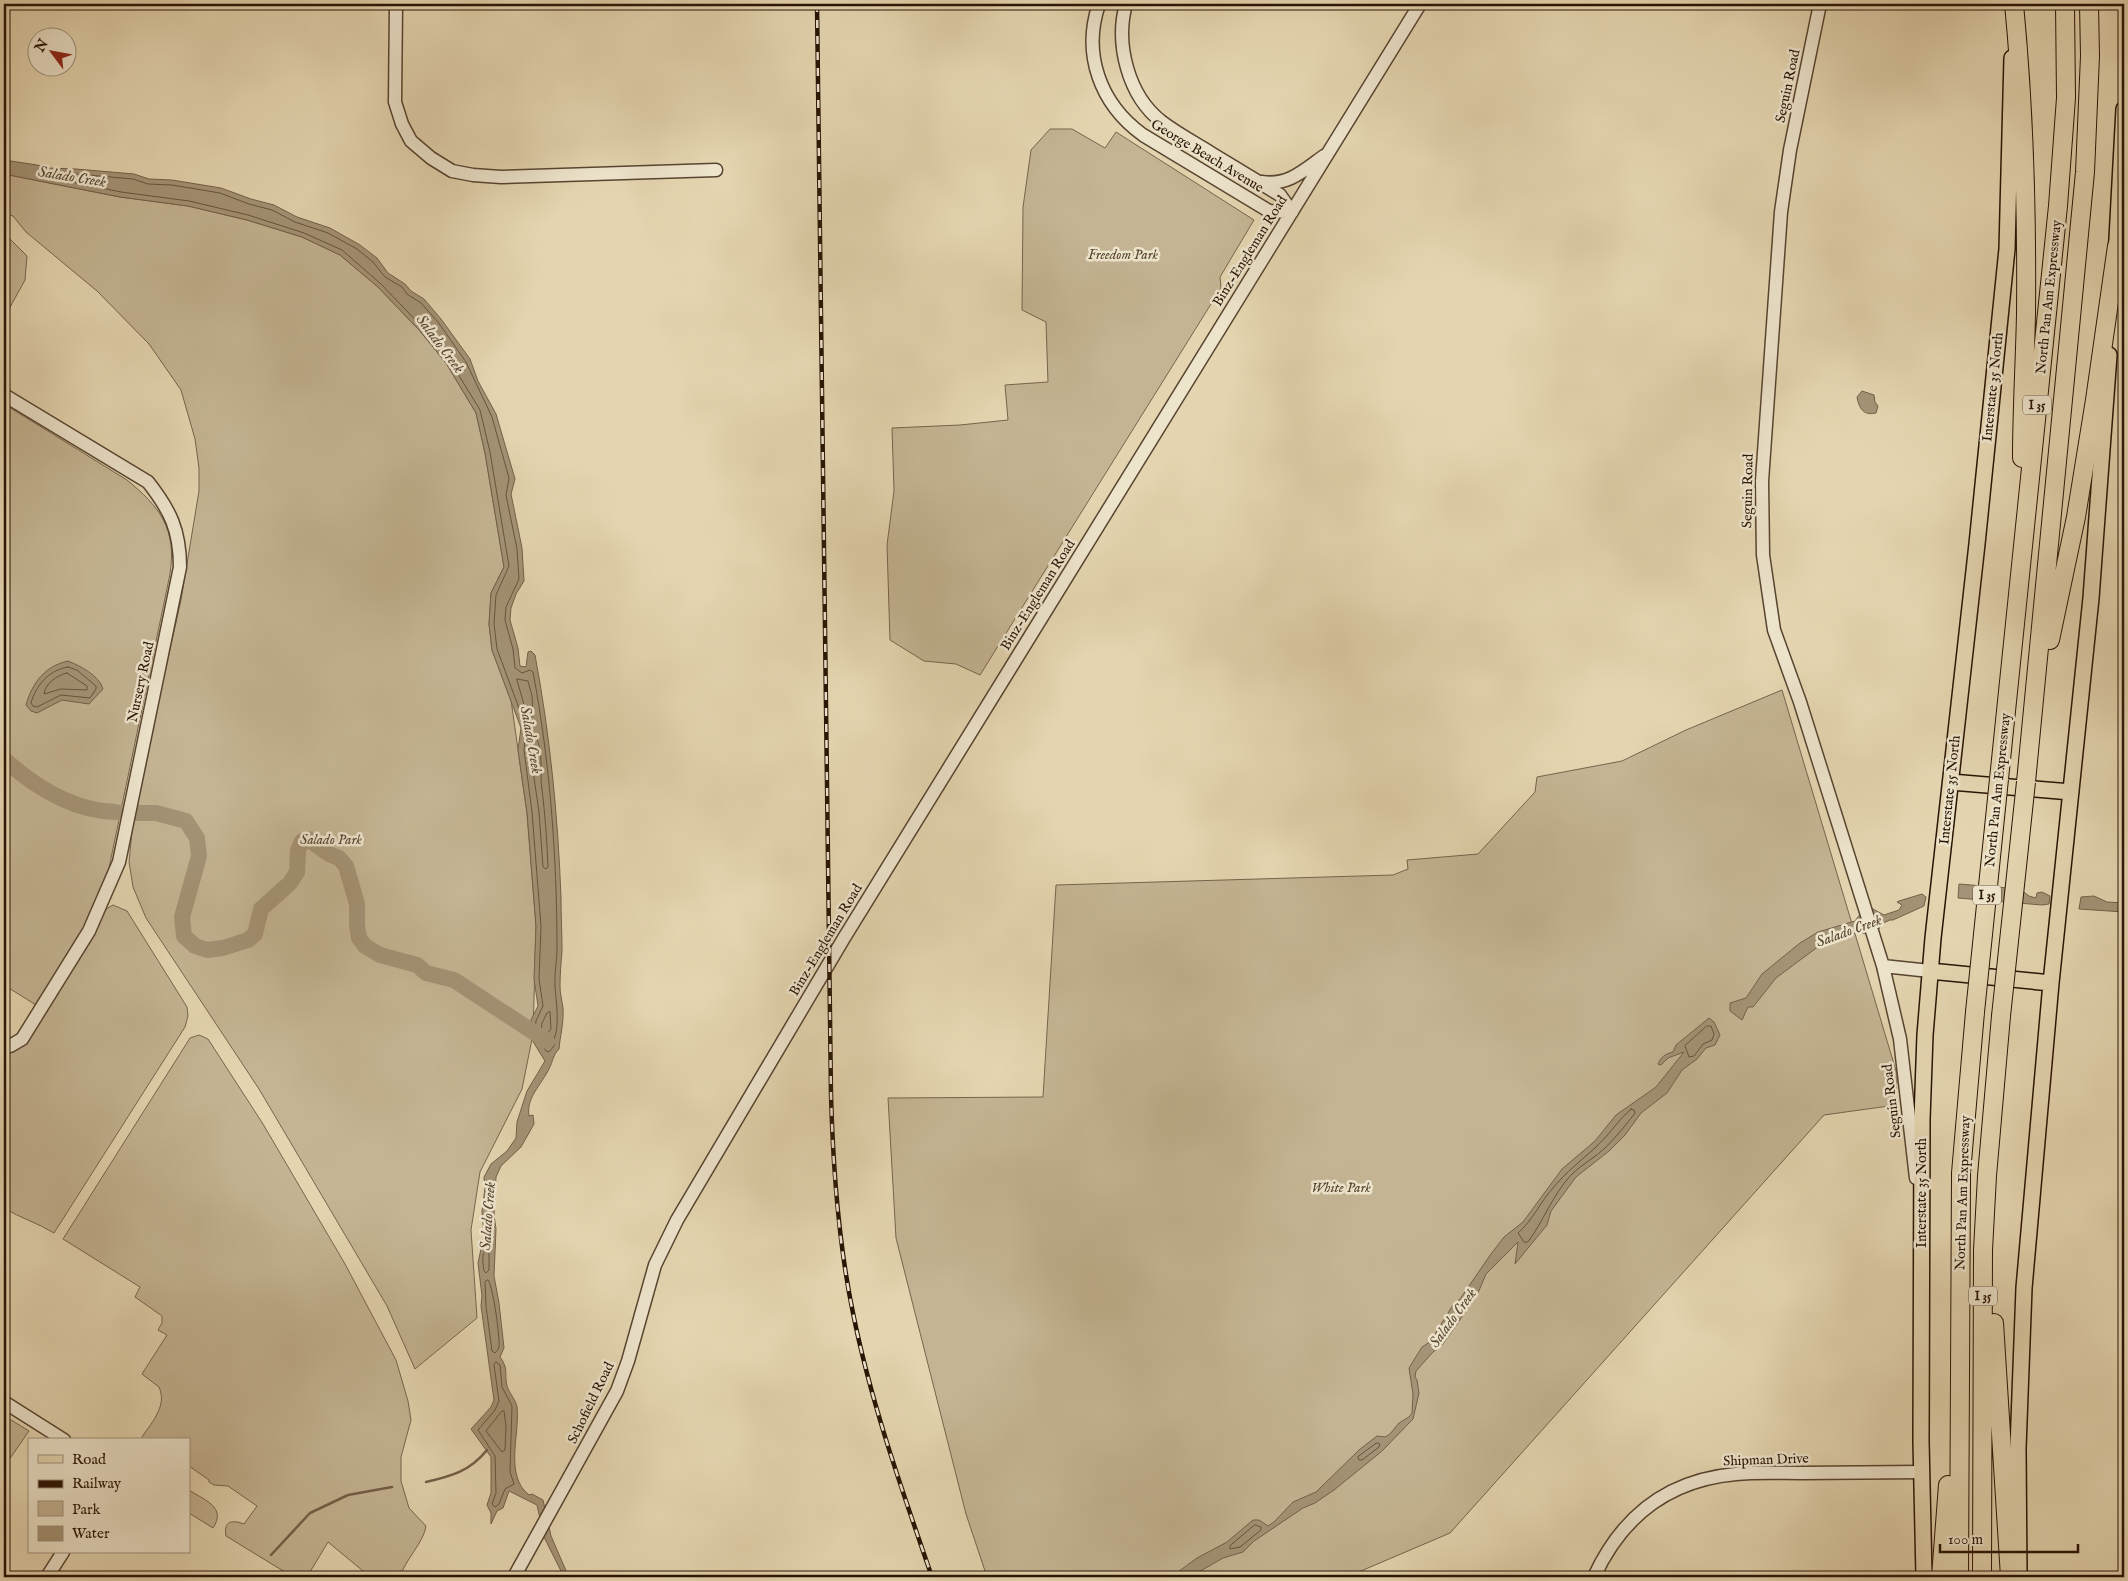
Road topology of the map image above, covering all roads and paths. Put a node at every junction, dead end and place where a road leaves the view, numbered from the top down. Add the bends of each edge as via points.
1 (396, 4) edge
2 (1099, 4) edge
3 (1126, 4) edge
4 (1420, 4) edge
5 (1820, 4) edge
6 (2013, 4) edge
7 (2055, 4) edge
8 (2065, 4) edge
9 (2089, 4) edge
10 (2066, 30) junction
11 (2124, 109) edge
12 (1328, 154) junction
13 (716, 170) dead end
14 (1259, 182) junction
15 (1292, 212) junction
16 (2117, 246) junction
17 (4, 395) edge
18 (2026, 516) junction
19 (2031, 731) junction
20 (1951, 782) junction
21 (2071, 792) junction
22 (1883, 966) junction
23 (1930, 971) junction
24 (2050, 983) junction
25 (4, 1046) edge
26 (1987, 1176) junction
27 (686, 1206) joint
28 (1922, 1233) junction
29 (1959, 1372) junction
30 (4, 1402) edge
31 (61, 1438) edge
32 (1922, 1472) junction
33 (61, 1554) edge
34 (47, 1577) edge
35 (514, 1577) edge
36 (1594, 1577) edge
37 (1924, 1577) edge
38 (1941, 1577) edge
39 (1958, 1577) edge
40 (1982, 1577) edge
41 (2010, 1577) edge
42 (2019, 1577) edge

1 - 13 street via 395,102 402,124 411,141 452,171 501,176
2 - 15 street, George Beach Avenue via 1092,35 1096,70 1110,102 1125,120 1143,135 1269,211
3 - 14 street, George Beach Avenue via 1122,34 1125,59 1145,104 1162,122
4 - 12 street, Binz-Engleman Road
5 - 22 street, Seguin Road via 1790,150 1781,212 1762,481 1763,556 1774,630
6 - 18 highway via 2024,140 2026,314 2022,461
6 - 20 main road, Interstate 35 North via 2007,249
7 - 10 highway
8 - 10 highway, North Pan Am Expressway / I 35
9 - 19 highway, North Pan Am Expressway / I 35 via 2085,172
10 - 18 highway, North Pan Am Expressway / I 35 via 2066,98 2058,206
11 - 16 main road
12 - 14 street via 1295,177 1276,184
12 - 15 street, Binz-Engleman Road
14 - 15 street, George Beach Avenue via 1280,195
15 - 27 street, Binz-Engleman Road via 844,938
16 - 19 highway via 2078,508
16 - 21 main road via 2091,598
17 - 25 street, Nursery Road via 148,482 173,519 180,556 119,862 89,931 22,1038
18 - 29 highway, North Pan Am Expressway / I 35, bridge via 1961,1173
19 - 26 highway, North Pan Am Expressway / I 35, bridge
20 - 21 main road
20 - 23 main road, Interstate 35 North
21 - 24 main road
22 - 23 street
22 - 28 street, Seguin Road via 1900,1039
23 - 24 main road
23 - 28 main road, Interstate 35 North via 1922,1119
24 - 42 main road via 2024,1288 2018,1448
26 - 40 highway, North Pan Am Expressway / I 35 via 1983,1260
26 - 41 highway
27 - 35 street, Schofield Road via 655,1265 628,1361 608,1410
28 - 32 main road, Interstate 35 North
29 - 38 highway
29 - 39 highway, North Pan Am Expressway / I 35
30 - 31 street
32 - 36 street, Shipman Drive via 1738,1473 1698,1481 1666,1494 1632,1520 1610,1546
32 - 37 main road, Interstate 35 North
33 - 34 street

